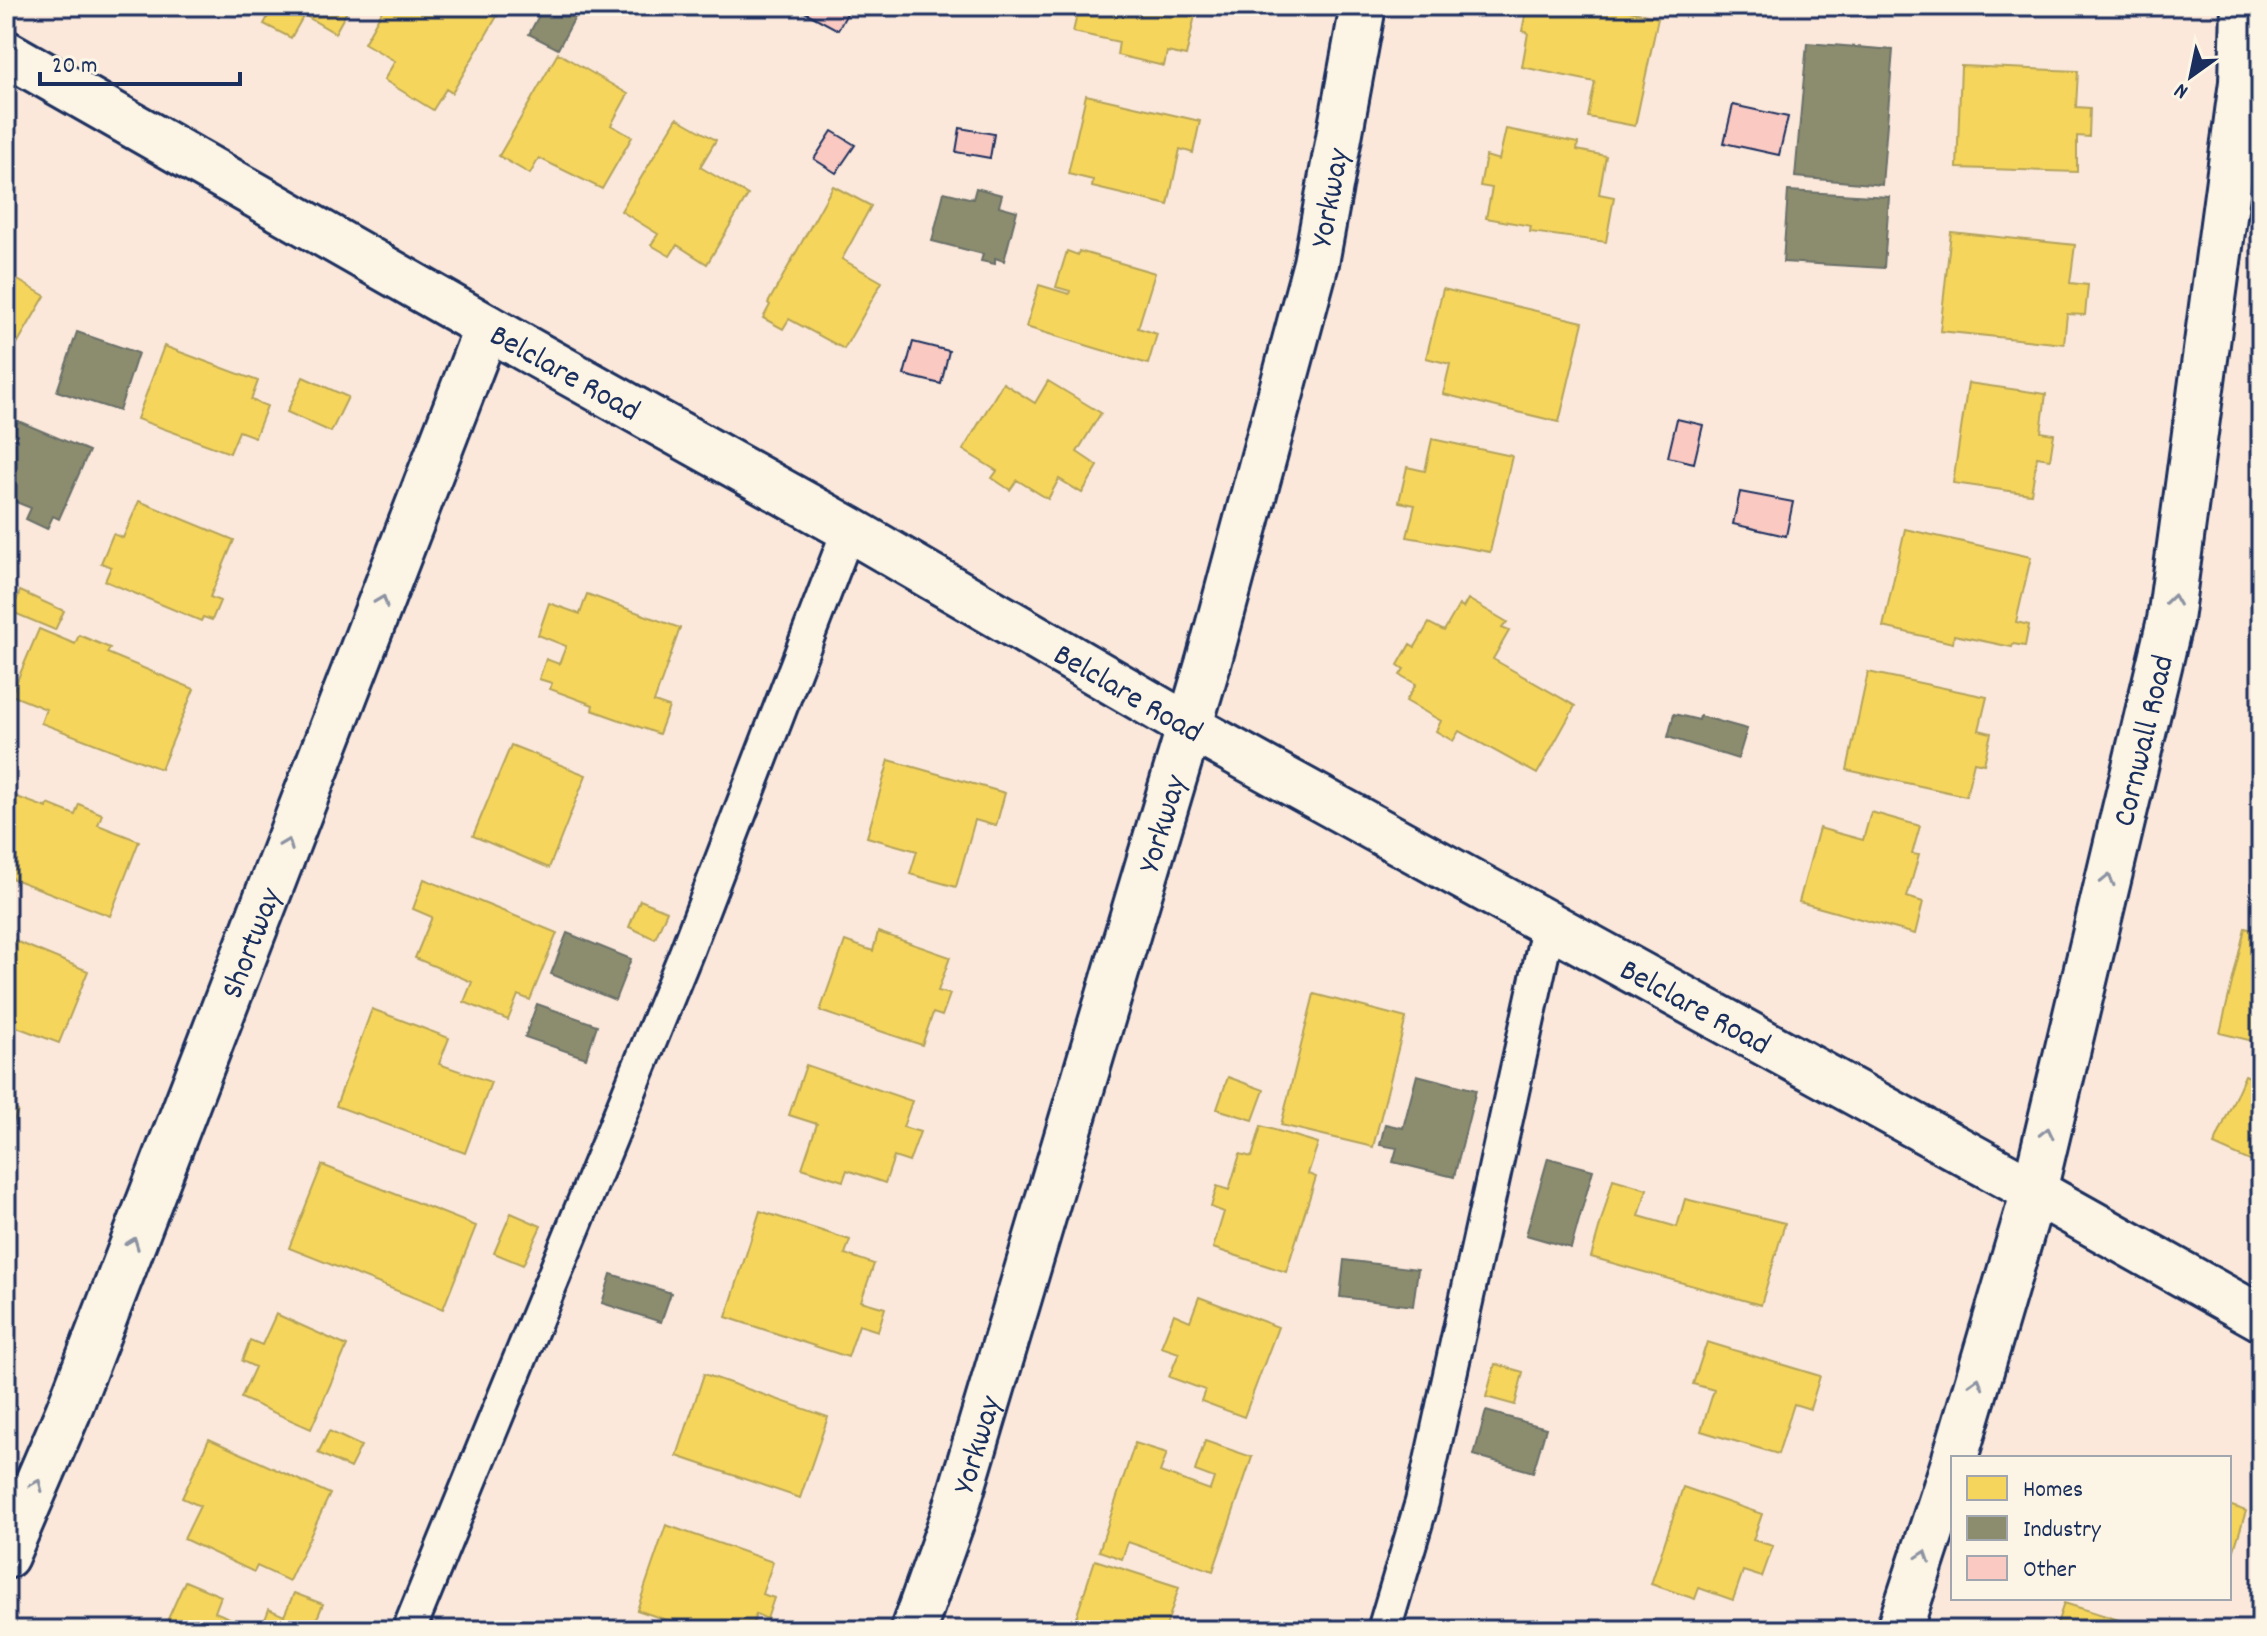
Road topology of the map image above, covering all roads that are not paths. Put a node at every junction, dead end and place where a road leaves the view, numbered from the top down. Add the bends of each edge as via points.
1 (1363, 6) edge
2 (2244, 6) edge
3 (6, 53) edge
4 (487, 327) junction
5 (849, 529) junction
6 (1190, 727) junction
7 (1549, 923) junction
8 (2034, 1191) junction
9 (2261, 1318) edge
10 (1956, 1456) edge
11 (1951, 1471) edge
12 (6, 1556) edge
13 (409, 1630) edge
14 (913, 1630) edge
15 (1384, 1630) edge
16 (1899, 1630) edge

1 - 6 street, Yorkway via 1316,263
8 -> 2 street, Cornwall Road via 2170,620 2242,82
3 - 4 street, Belclare Road
4 - 5 street, Belclare Road
12 -> 4 street, Shortway via 68,1412
5 - 6 street, Belclare Road
5 - 13 lane via 686,953
6 - 7 street, Belclare Road
6 - 14 street, Yorkway via 955,1512
7 - 8 street, Belclare Road
7 - 15 lane via 1422,1502
8 - 9 street, Belclare Road
10 -> 8 street, Cornwall Road
16 -> 11 street

